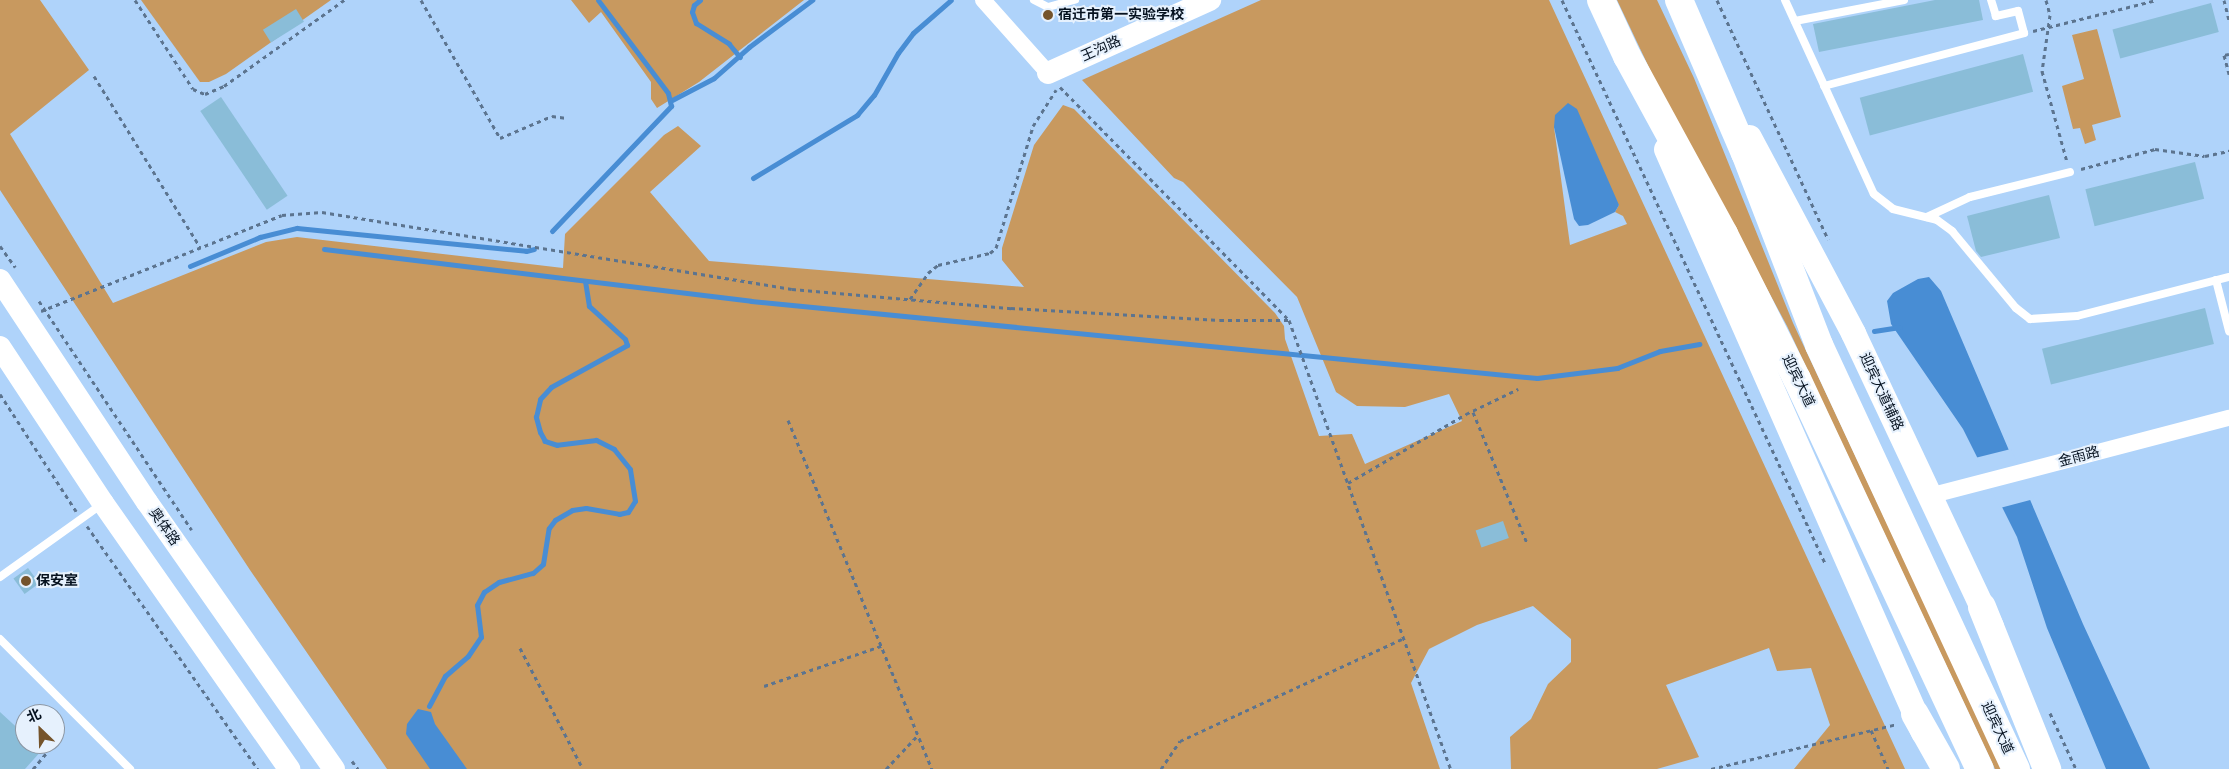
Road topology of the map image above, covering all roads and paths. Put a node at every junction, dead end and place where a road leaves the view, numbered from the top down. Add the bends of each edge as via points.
1 (135, 0) edge
2 (344, 0) edge
3 (421, 0) edge
4 (983, 0) edge
5 (1034, 0) edge
6 (1075, 0) edge
7 (1210, 0) edge
8 (1562, 0) edge
9 (1601, 0) edge
10 (1785, 0) edge
11 (1904, 0) edge
12 (1991, 0) edge
13 (2046, 0) edge
14 (2129, 0) edge
15 (2156, 0) edge
16 (2224, 0) edge
17 (2131, 6) junction
18 (1684, 11) edge
19 (2229, 20) edge
20 (1795, 21) junction
21 (2049, 27) junction
22 (2024, 33) junction
23 (2229, 54) edge
24 (1627, 56) junction
25 (2229, 74) edge
26 (94, 76) dead end
27 (1053, 79) junction
28 (1824, 86) junction
29 (566, 118) dead end
30 (2229, 151) edge
31 (2070, 172) junction
32 (1927, 217) junction
33 (0, 246) edge
34 (200, 248) junction
35 (8, 275) edge
36 (2229, 277) edge
37 (2216, 280) junction
38 (34, 294) dead end
39 (910, 299) junction
40 (35, 313) junction
41 (1289, 320) junction
42 (2229, 331) edge
43 (0, 347) edge
44 (1518, 389) dead end
45 (0, 394) edge
46 (1473, 412) junction
47 (2229, 418) edge
48 (788, 420) dead end
49 (1348, 483) junction
50 (1929, 496) junction
51 (103, 503) junction
52 (81, 518) junction
53 (195, 535) dead end
54 (1527, 543) dead end
55 (1826, 565) dead end
56 (0, 577) edge
57 (1982, 607) junction
58 (1404, 638) junction
59 (0, 639) edge
60 (881, 646) junction
61 (520, 648) dead end
62 (764, 686) dead end
63 (1903, 721) junction
64 (1871, 730) junction
65 (918, 735) junction
66 (46, 754) edge
67 (340, 761) edge
68 (33, 769) edge
69 (130, 769) edge
70 (258, 769) edge
71 (289, 769) edge
72 (358, 769) edge
73 (583, 769) edge
74 (886, 769) edge
75 (932, 769) edge
76 (1161, 769) edge
77 (1451, 769) edge
78 (1711, 769) edge
79 (1888, 769) edge
80 (1940, 769) edge
81 (1946, 769) edge
82 (1980, 769) edge
83 (2016, 769) edge
84 (2047, 769) edge
85 (2062, 769) edge

1 - 2 path via 193,89 205,94 224,86
3 - 29 path via 500,138 552,116
4 - 27 street
5 - 6 lane via 1048,7
7 - 27 main road, 王沟路
8 - 55 path
9 - 24 highway, 迎宾大道
10 - 20 lane
11 - 20 lane
12 - 22 lane via 1996,16 2018,11
13 - 21 path
14 - 17 path
15 - 17 path
16 - 19 path
17 - 21 path
18 - 50 main road, 迎宾大道辅路 via 1853,333
18 - 83 highway, 迎宾大道 via 1745,153 1819,345
20 - 28 lane
21 - 22 path
21 - 31 path via 2042,72
22 - 28 lane
23 - 25 path via 2224,55
24 - 63 main road
24 - 82 highway, 迎宾大道 via 1724,234 1797,379
26 - 34 path
27 - 39 path via 1033,126 996,248 938,265 928,273
27 - 41 path
28 - 32 lane via 1874,194 1893,209
30 - 31 path via 2204,156 2155,149
31 - 32 lane via 1970,197
32 - 37 lane via 1952,232 2016,308 2030,319 2077,316
33 - 35 path
34 - 39 path via 282,215 322,212 792,289
34 - 40 path
35 - 40 main road, 奥体路
36 - 37 lane
37 - 42 lane
38 - 40 path
39 - 41 path via 1220,320
40 - 53 path
40 - 67 main road, 奥体路 via 146,502
41 - 49 path
43 - 51 main road
44 - 46 path
45 - 52 path
46 - 49 path
46 - 54 path
47 - 50 street, 金雨路
48 - 60 path
49 - 58 path
50 - 57 main road, 迎宾大道辅路
51 - 52 lane
51 - 71 main road
52 - 56 lane
52 - 70 path
57 - 84 highway
57 - 85 main road, 迎宾大道辅路
58 - 76 path via 1185,739 1169,754
58 - 77 path
59 - 69 lane
60 - 62 path
60 - 65 path
61 - 73 path
63 - 64 path
63 - 80 main road
63 - 81 highway
64 - 78 path
64 - 79 path
65 - 74 path
65 - 75 path
66 - 68 path
67 - 72 path

